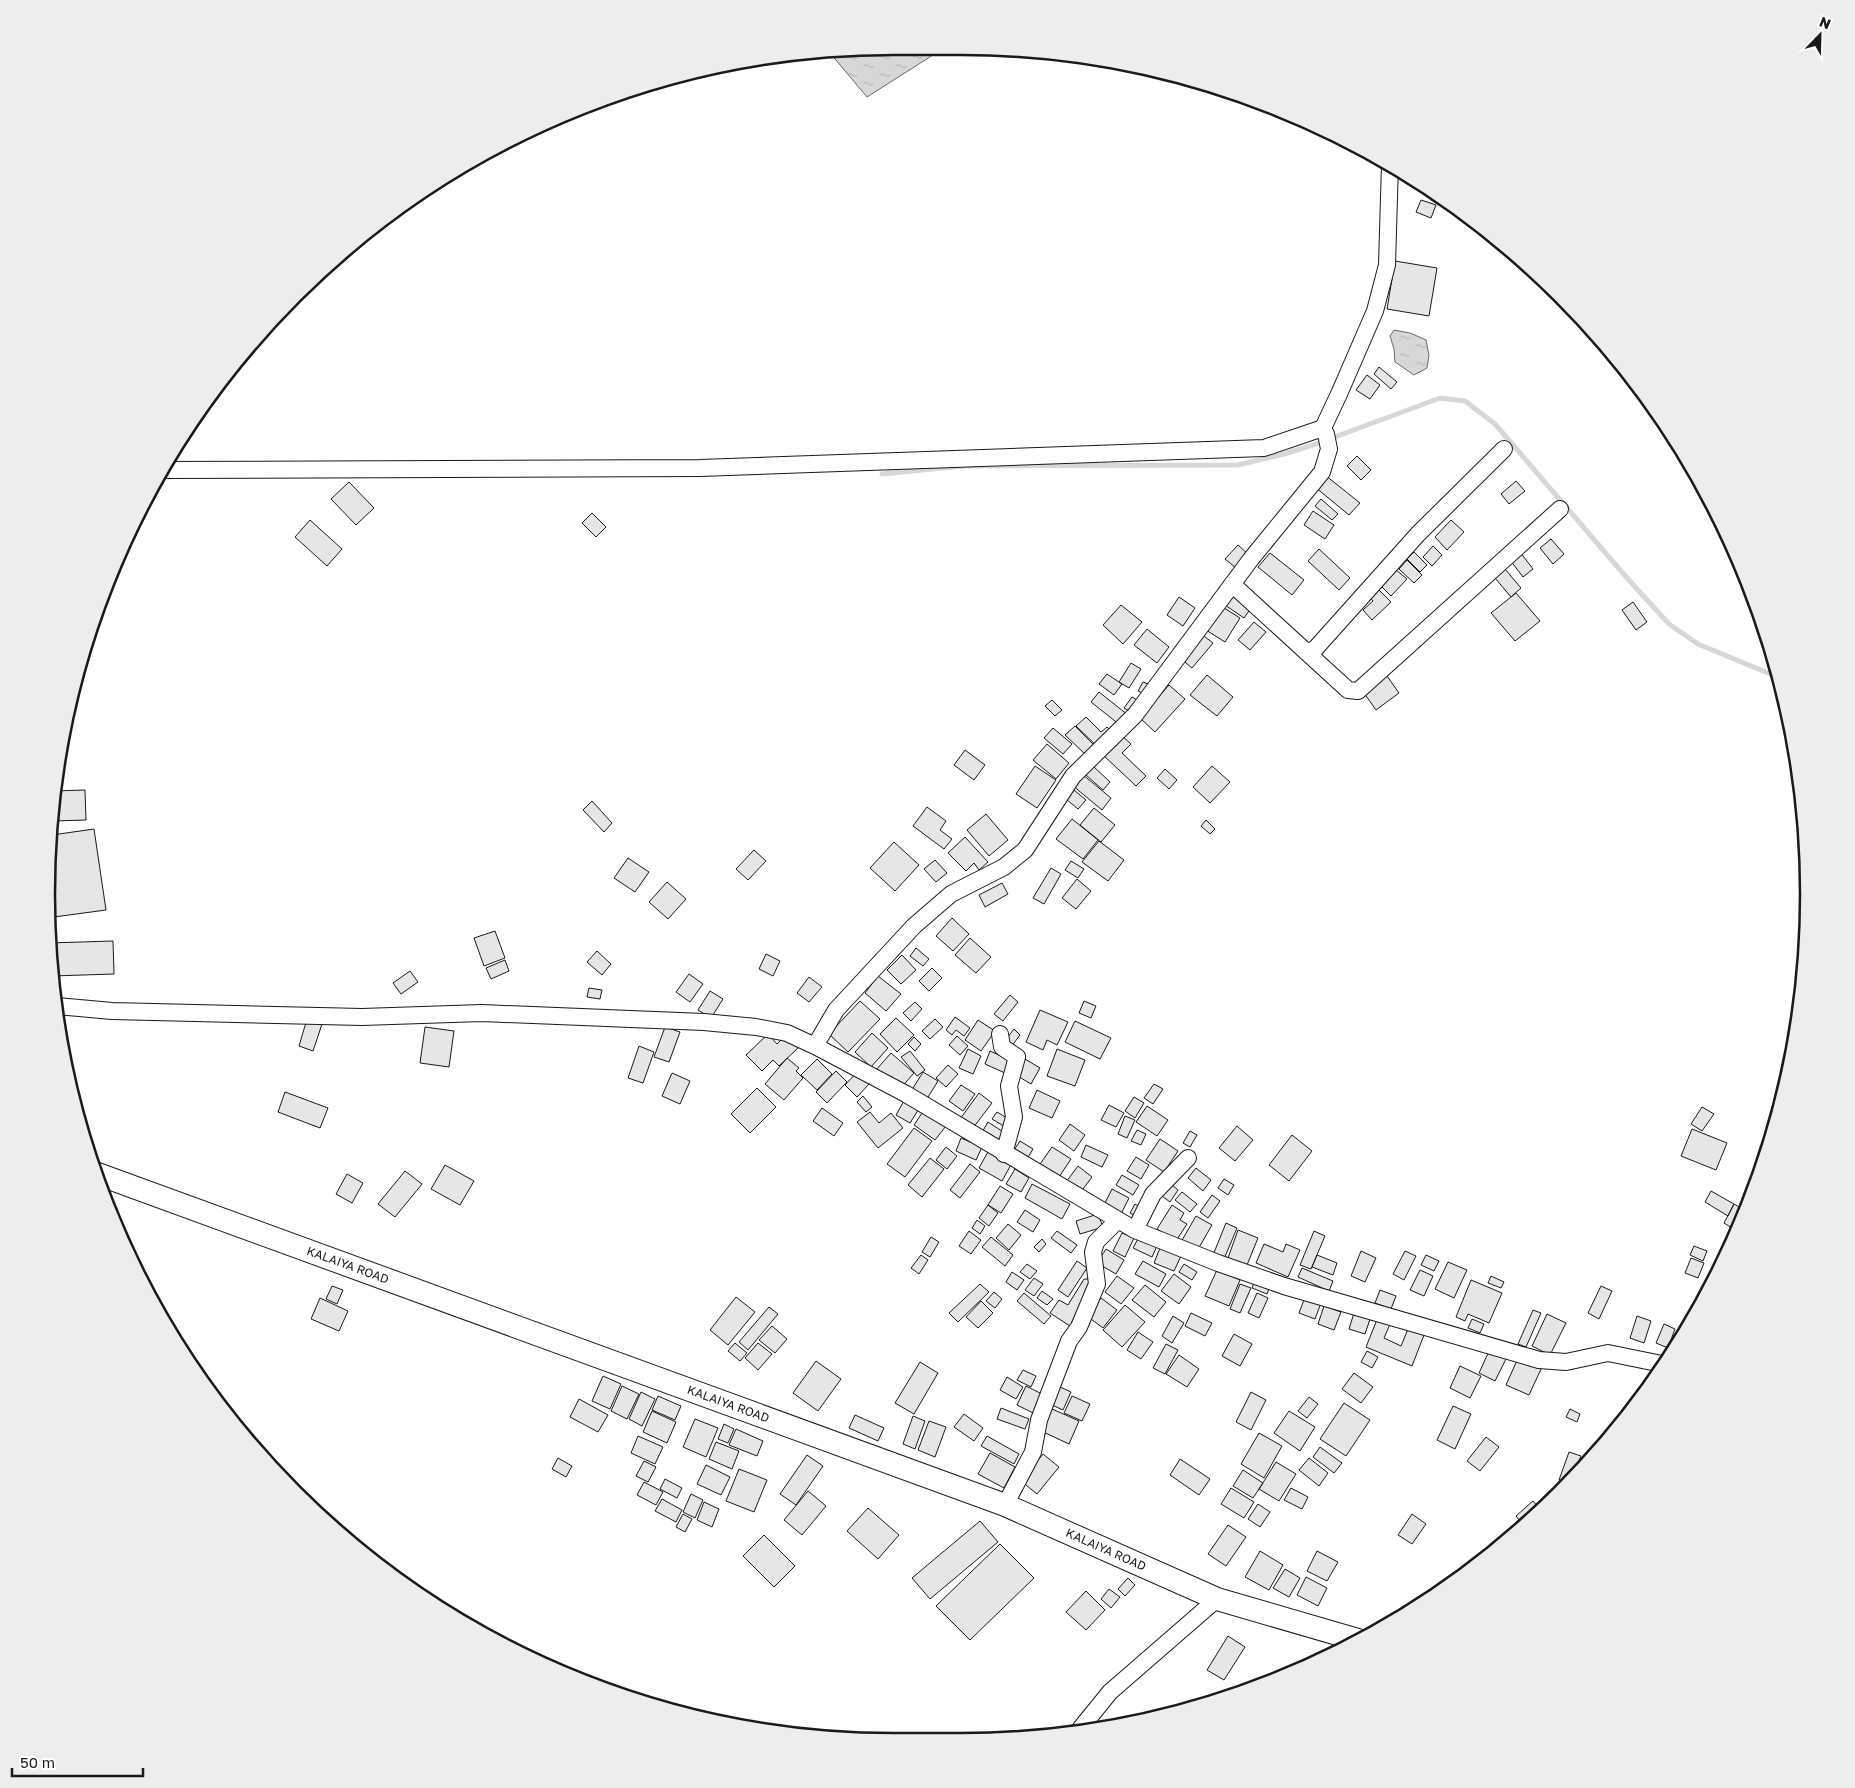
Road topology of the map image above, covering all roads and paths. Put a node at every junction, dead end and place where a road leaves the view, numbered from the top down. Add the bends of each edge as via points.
1 (1390, 173) edge
2 (1326, 437) junction
3 (1504, 450) dead end
4 (170, 470) edge
5 (1560, 509) dead end
6 (1232, 584) junction
7 (1306, 652) junction
8 (62, 1006) edge
9 (1000, 1034) dead end
10 (815, 1046) junction
11 (1004, 1154) junction
12 (1188, 1158) dead end
13 (105, 1176) edge
14 (1118, 1220) junction
15 (1135, 1230) junction
16 (1657, 1363) edge
17 (1005, 1505) junction
18 (1217, 1599) junction
19 (1349, 1637) edge
20 (1084, 1724) edge

1 - 2 street via 1387,265 1375,312 1339,394
2 - 4 street via 1264,448 700,468
2 - 6 street via 1322,472
3 - 7 street via 1418,534 1315,649
5 - 7 street via 1358,691 1348,690
6 - 7 street
6 - 10 street via 1135,715 1073,776 1025,850 1004,867 951,894 914,926 836,1010
8 - 10 street via 112,1011 362,1017 482,1013 704,1022 787,1033
9 - 11 street via 1002,1048 1017,1057 1009,1086 1014,1117
10 - 11 street via 906,1094
11 - 14 street
12 - 15 street via 1153,1194
13 - 17 main road, KALAIYA ROAD
14 - 15 street
14 - 17 street via 1096,1242 1093,1252 1097,1284 1079,1327 1069,1341 1039,1420 1033,1452
15 - 16 street via 1218,1264 1284,1286 1539,1360 1566,1362 1608,1353
17 - 18 main road, KALAIYA ROAD
18 - 19 main road, KALAIYA ROAD
18 - 20 street via 1110,1692

